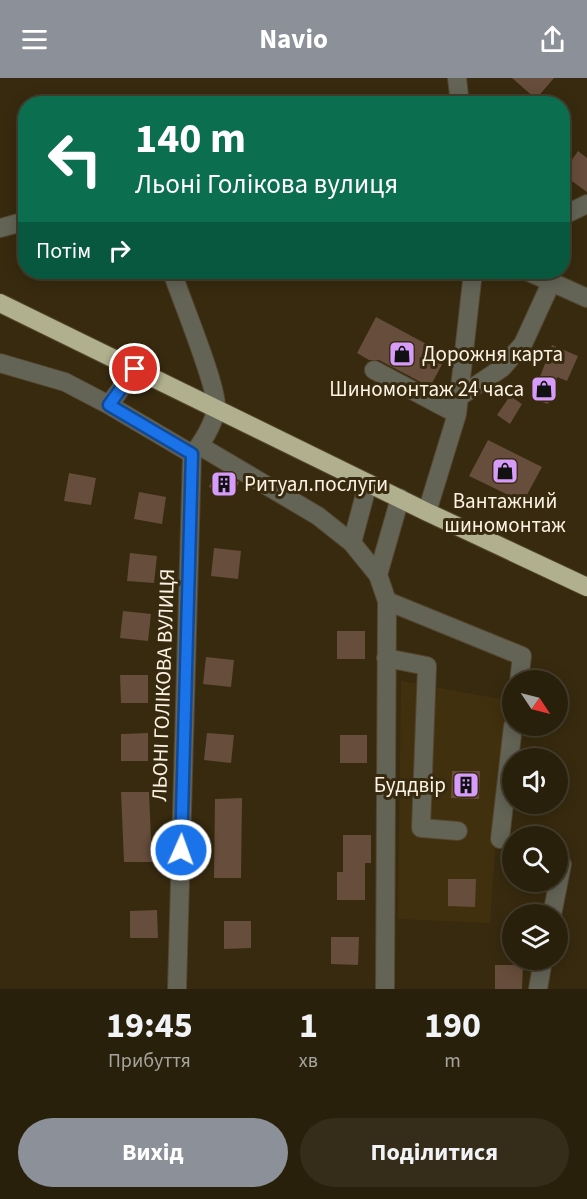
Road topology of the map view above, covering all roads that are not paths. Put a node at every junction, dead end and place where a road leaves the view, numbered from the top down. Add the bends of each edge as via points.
1 (458, 78) edge
2 (459, 96) edge
3 (587, 204) edge
4 (570, 212) edge
5 (18, 223) edge
6 (0, 228) edge
7 (174, 279) edge
8 (472, 279) edge
9 (543, 279) edge
10 (551, 283) junction
11 (587, 298) edge
12 (0, 303) edge
13 (0, 363) edge
14 (135, 369) junction
15 (374, 370) dead end
16 (109, 405) junction
17 (458, 405) junction
18 (216, 408) junction
19 (196, 450) junction
20 (368, 483) junction
21 (400, 498) junction
22 (427, 512) junction
23 (352, 543) junction
24 (378, 575) junction
25 (587, 587) edge
26 (387, 601) junction
27 (386, 658) junction
28 (520, 670) edge
29 (512, 736) edge
30 (458, 831) dead end
31 (500, 839) dead end
32 (541, 970) edge
33 (177, 989) edge
34 (385, 989) edge
35 (538, 989) edge

1 - 2 street
3 - 4 street
5 - 6 street
7 - 18 street via 209,376
8 - 17 street
9 - 10 street
10 - 11 street
10 - 17 street via 523,344 502,368
12 - 14 highway
13 - 16 street via 65,382
14 - 16 street
14 - 18 highway
15 - 17 street
16 - 19 street
17 - 22 street
18 - 19 street, ЛЬОНІ ГОЛІКОВА ВУЛИЦЯ
18 - 20 highway
19 - 23 street via 318,516
19 - 33 street, ЛЬОНІ ГОЛІКОВА ВУЛИЦЯ
20 - 21 highway
20 - 23 street
21 - 22 highway
21 - 24 street
22 - 25 highway
23 - 24 street
24 - 26 street
26 - 27 street
26 - 28 street via 522,656
27 - 30 street via 427,666 421,828
27 - 34 street
29 - 31 street
32 - 35 street

